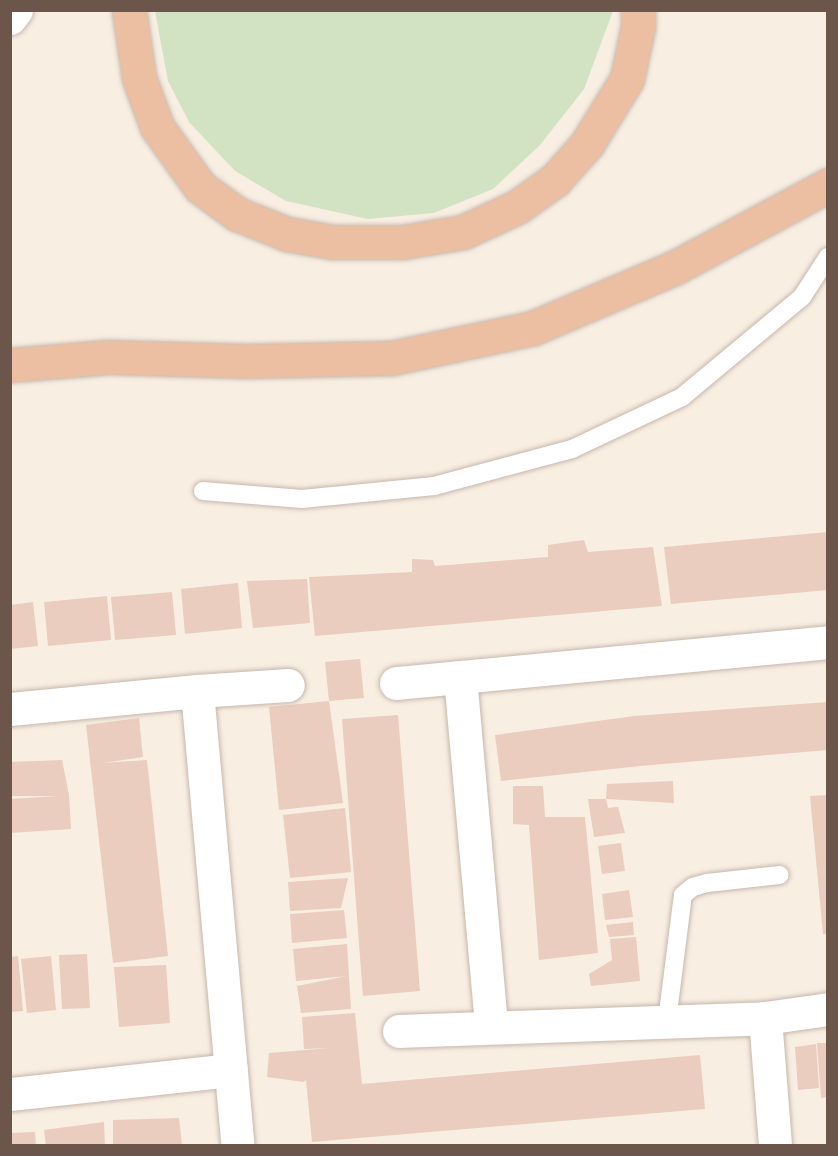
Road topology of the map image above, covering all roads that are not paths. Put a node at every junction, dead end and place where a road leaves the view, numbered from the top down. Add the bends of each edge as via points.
1 (16, 10) edge
2 (129, 10) edge
3 (638, 10) edge
4 (10, 18) edge
5 (828, 185) edge
6 (828, 256) edge
7 (10, 365) edge
8 (203, 491) dead end
9 (828, 642) edge
10 (460, 677) junction
11 (396, 682) dead end
12 (288, 685) dead end
13 (197, 691) junction
14 (10, 709) edge
15 (780, 875) dead end
16 (828, 1009) edge
17 (765, 1018) junction
18 (667, 1021) junction
19 (491, 1027) junction
20 (399, 1031) dead end
21 (231, 1070) junction
22 (10, 1094) edge
23 (238, 1146) edge
24 (775, 1146) edge

1 - 4 street
2 - 3 highway via 139,78 157,127 200,188 237,214 287,234 332,242 403,242 463,232 517,207 555,180 587,144 627,79
5 - 7 highway via 676,267 533,328 392,358 247,361 109,357
6 - 8 lane via 802,297 682,397 572,449 434,486 302,499
9 - 10 street
10 - 11 street
10 - 19 street
12 - 13 street
13 - 14 street
13 - 21 street
15 - 18 lane via 707,884 683,894
16 - 17 street
17 - 18 street
17 - 24 street
18 - 19 street
19 - 20 street
21 - 22 street
21 - 23 street

